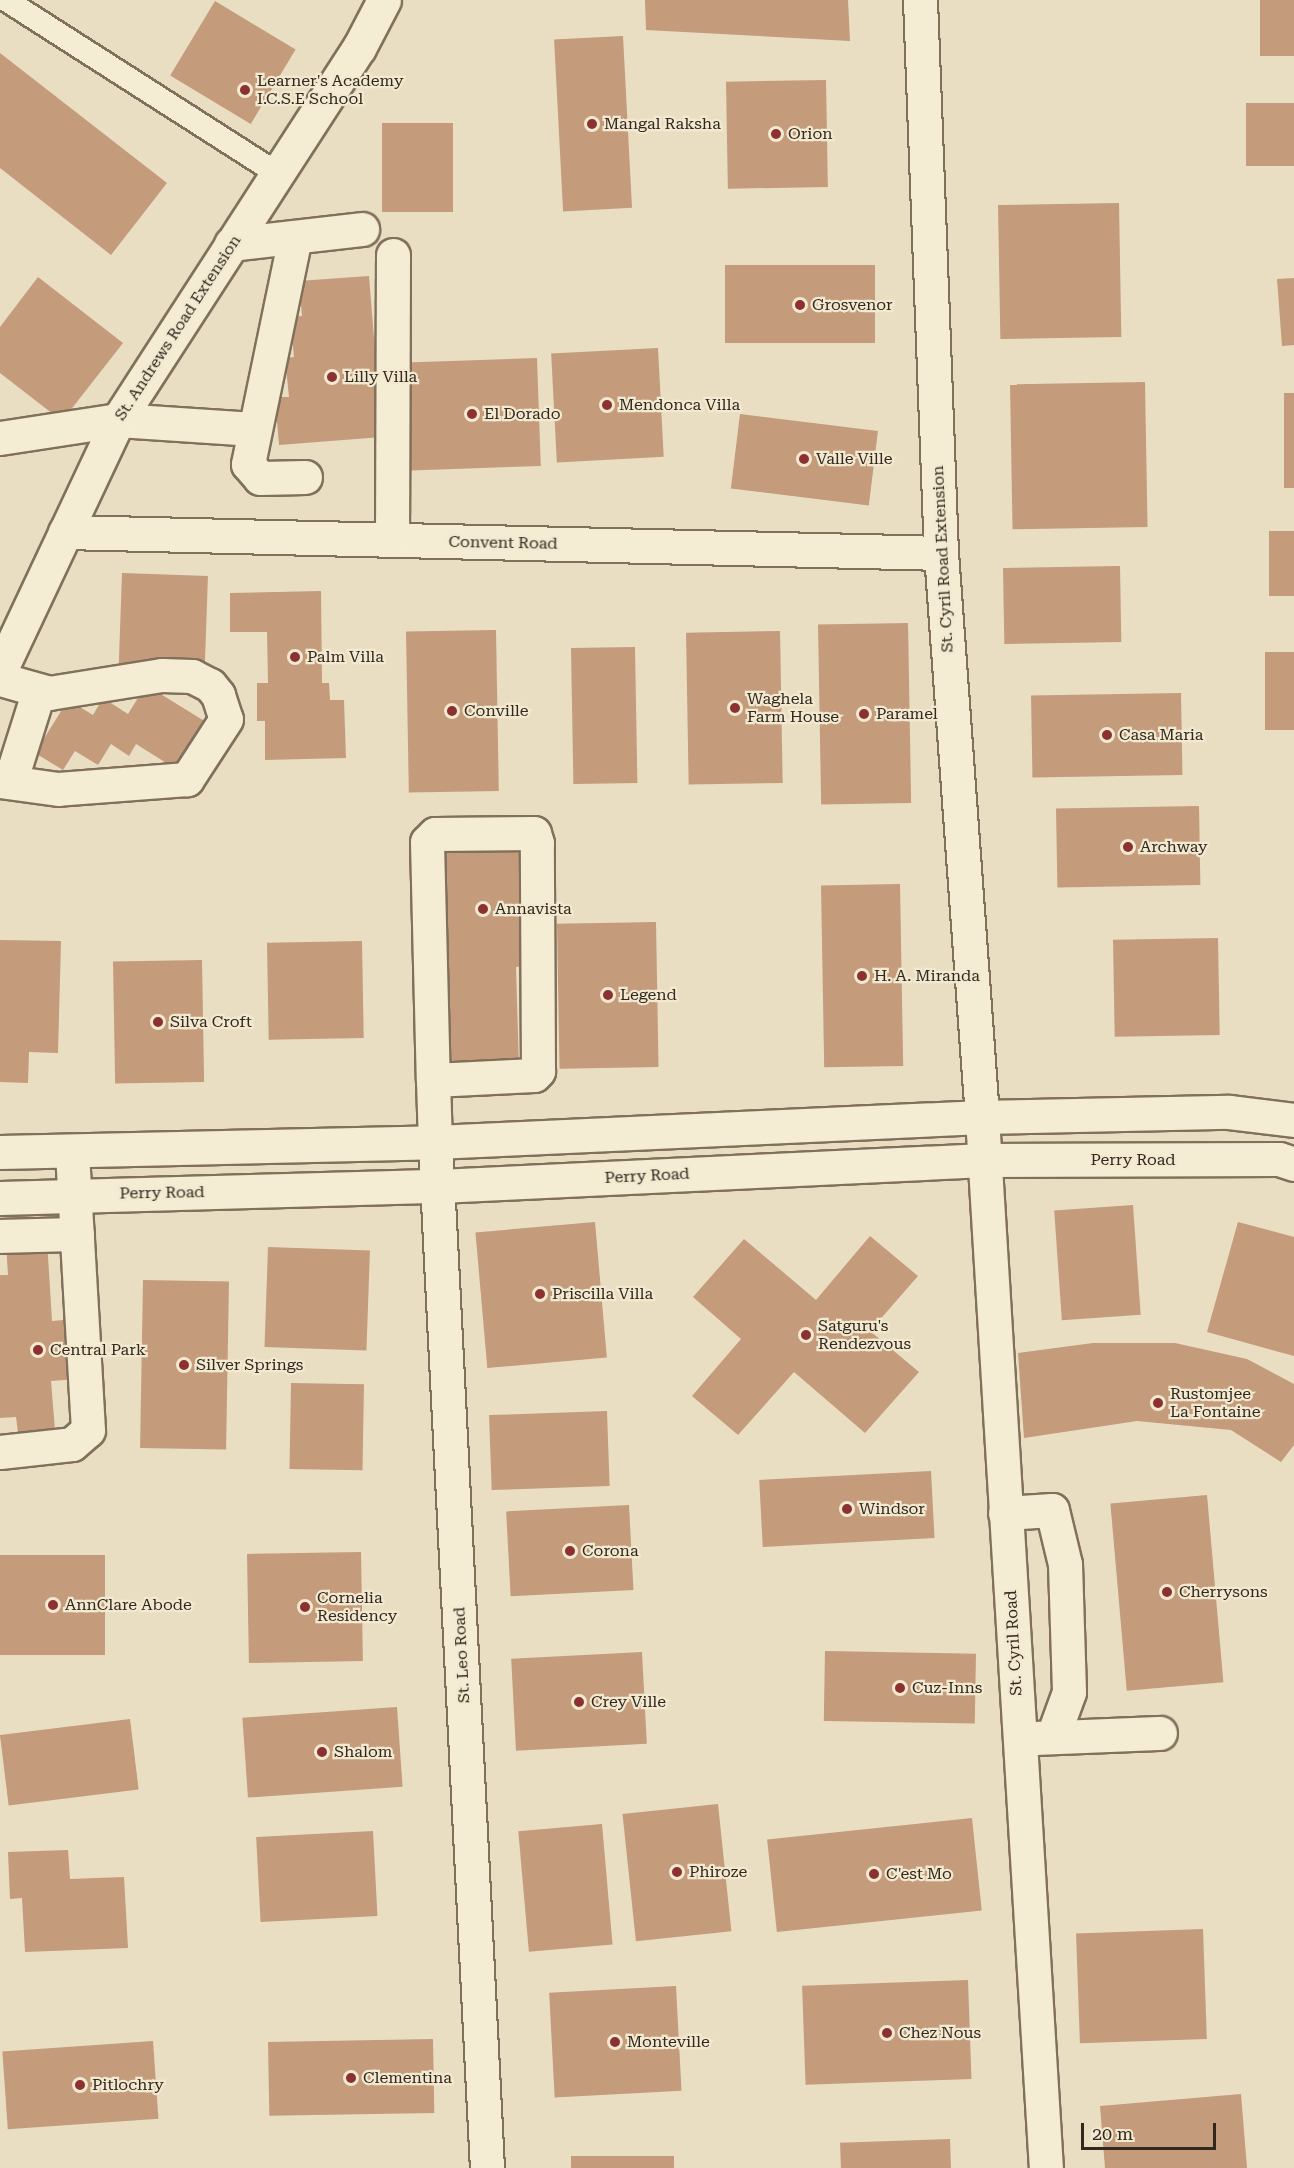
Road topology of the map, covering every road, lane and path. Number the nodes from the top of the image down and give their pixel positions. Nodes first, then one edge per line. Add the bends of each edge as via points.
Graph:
1 (6, 0) edge
2 (384, 0) edge
3 (920, 0) edge
4 (277, 173) junction
5 (362, 229) dead end
6 (294, 237) junction
7 (231, 244) junction
8 (393, 255) dead end
9 (118, 420) junction
10 (254, 429) junction
11 (0, 438) edge
12 (305, 477) dead end
13 (65, 532) junction
14 (392, 540) junction
15 (941, 553) junction
16 (0, 671) edge
17 (0, 679) edge
18 (38, 693) junction
19 (5, 782) edge
20 (433, 1080) junction
21 (982, 1117) junction
22 (1294, 1120) edge
23 (435, 1142) junction
24 (72, 1151) junction
25 (0, 1152) edge
26 (984, 1160) junction
27 (1294, 1164) edge
28 (439, 1186) junction
29 (74, 1195) junction
30 (0, 1198) edge
31 (77, 1233) junction
32 (0, 1236) edge
33 (0, 1452) edge
34 (1005, 1513) junction
35 (1160, 1733) dead end
36 (1053, 1736) junction
37 (1020, 1739) junction
38 (487, 2168) edge
39 (1046, 2168) edge

1 - 4 lane
2 - 4 street, St. Andrews Road Extension via 359,48
3 - 15 street, St. Cyril Road Extension
4 - 7 street, St. Andrews Road Extension
5 - 6 street
6 - 7 street
6 - 10 street
7 - 9 street, St. Andrews Road Extension
8 - 14 street
9 - 10 street
9 - 11 street
9 - 13 street, St. Andrews Road Extension
10 - 12 street via 248,464 252,473 260,478
13 - 14 street, Convent Road
13 - 16 street, St. Andrews Road Extension
14 - 15 street, Convent Road
15 - 21 street, St. Cyril Road Extension
17 - 18 street
18 - 19 street
18 - 19 street via 162,675 192,676 210,685 218,695 226,719 188,779 58,789
20 - 20 street, St. Leo Road via 428,837 534,833 538,1071 534,1075
20 - 23 street, St. Leo Road
21 - 22 street via 1229,1112
21 - 23 street
21 - 26 street, St. Cyril Road
23 - 24 street
23 - 28 street, St. Leo Road
24 - 25 street
24 - 29 street
26 - 27 street, Perry Road via 1279,1159
26 - 28 street, Perry Road
26 - 34 street, St. Cyril Road
28 - 29 street, Perry Road
28 - 38 street, St. Leo Road
29 - 30 street, Perry Road
29 - 31 street
31 - 32 street
31 - 33 street via 88,1430 72,1444
34 - 36 street via 1052,1510 1065,1564 1069,1692
34 - 37 street, St. Cyril Road
35 - 36 street
36 - 37 street
37 - 39 street, St. Cyril Road

